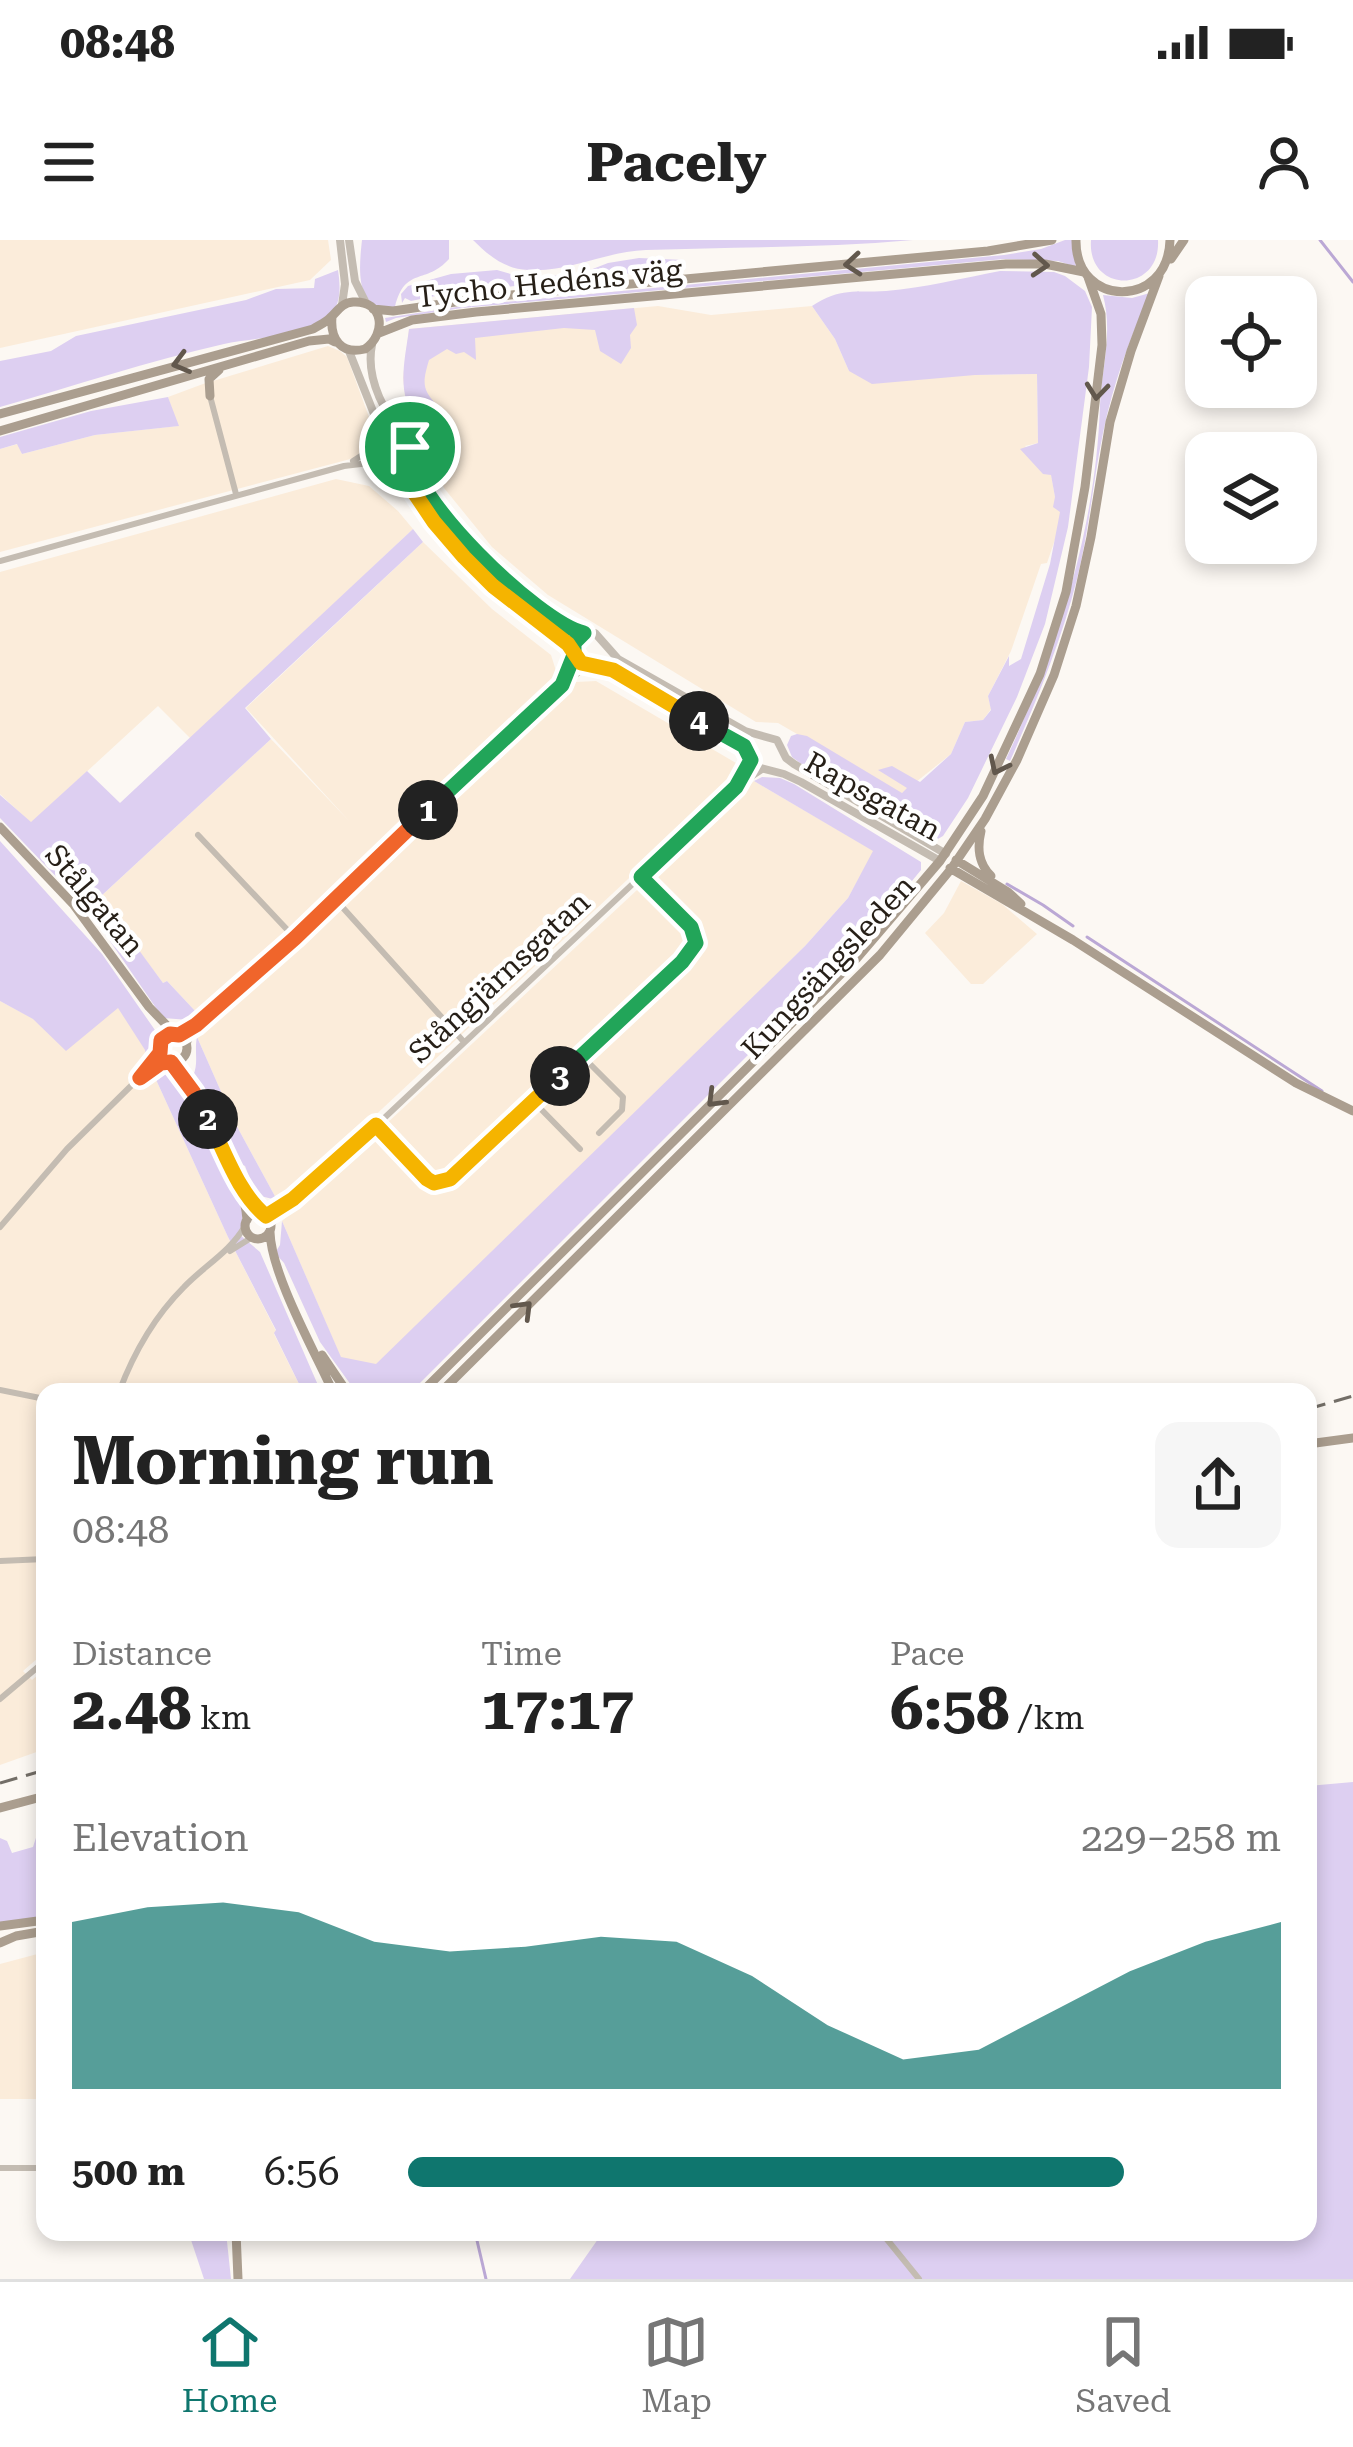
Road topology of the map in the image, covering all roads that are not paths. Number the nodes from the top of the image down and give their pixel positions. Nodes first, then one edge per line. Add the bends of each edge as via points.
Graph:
1 (345, 240) edge
2 (1052, 240) edge
3 (1076, 240) edge
4 (1169, 240) edge
5 (1184, 240) edge
6 (1161, 272) junction
7 (1086, 275) junction
8 (342, 305) junction
9 (370, 307) junction
10 (332, 317) junction
11 (380, 333) junction
12 (336, 342) junction
13 (372, 345) junction
14 (349, 350) junction
15 (225, 366) junction
16 (189, 376) junction
17 (210, 396) junction
18 (0, 414) edge
19 (0, 431) edge
20 (398, 431) junction
21 (379, 442) junction
22 (409, 454) junction
23 (389, 462) junction
24 (344, 466) junction
25 (236, 494) junction
26 (0, 561) edge
27 (584, 633) junction
28 (605, 647) junction
29 (573, 653) junction
30 (590, 664) junction
31 (562, 685) junction
32 (766, 737) junction
33 (783, 753) junction
34 (751, 759) junction
35 (766, 770) junction
36 (736, 787) junction
37 (985, 819) junction
38 (0, 827) edge
39 (197, 835) dead end
40 (943, 857) junction
41 (954, 865) junction
42 (641, 877) junction
43 (1008, 892) junction
44 (335, 899) junction
45 (1037, 917) junction
46 (295, 938) junction
47 (148, 1007) junction
48 (196, 1025) junction
49 (177, 1034) junction
50 (161, 1040) junction
51 (464, 1042) junction
52 (186, 1050) junction
53 (582, 1056) junction
54 (166, 1058) junction
55 (194, 1093) junction
56 (533, 1101) junction
57 (1353, 1111) edge
58 (376, 1125) junction
59 (599, 1133) dead end
60 (580, 1149) dead end
61 (234, 1173) junction
62 (267, 1222) junction
63 (246, 1223) junction
64 (0, 1227) edge
65 (253, 1238) junction
66 (217, 1259) junction
67 (281, 1277) junction
68 (295, 1309) junction
69 (122, 1383) edge
70 (330, 1383) edge
71 (340, 1383) edge
72 (431, 1383) edge
73 (450, 1383) edge
74 (0, 1390) edge
75 (36, 1397) edge
76 (1353, 1438) edge
77 (1317, 1443) edge
78 (36, 1559) edge
79 (0, 1561) edge
80 (36, 1669) edge
81 (0, 1699) edge
82 (36, 1799) edge
83 (0, 1810) edge
84 (36, 1921) edge
85 (0, 1926) edge
86 (36, 1933) edge
87 (0, 1943) edge
88 (0, 2168) edge
89 (36, 2168) edge
90 (236, 2241) edge
91 (888, 2241) edge
92 (238, 2279) edge
93 (919, 2279) edge

1 - 8 street
1 - 9 street
2 -> 9 main road, Tycho Hedéns väg via 392,311
3 - 7 main road, Kungsängsleden
4 - 6 main road
5 - 6 main road
6 - 7 main road, Tycho Hedéns väg via 1140,289 1118,292
6 - 37 main road, Kungsängsleden via 1111,422 1065,640
11 -> 7 main road, Tycho Hedéns väg via 476,312 1006,264
7 -> 40 main road, Kungsängsleden via 1102,345 1066,592 1022,716
8 - 9 main road
8 - 10 main road
9 - 11 main road
10 - 12 main road
10 -> 18 main road via 313,329
11 - 13 main road
12 - 14 main road
12 - 15 main road via 309,341
13 - 14 main road
13 - 20 street via 373,376
14 - 21 street
15 - 16 main road
15 - 17 main road via 209,379
16 - 17 main road
16 - 19 main road
17 - 25 street
20 - 21 street
20 - 22 street via 409,440
21 - 23 street
21 - 24 street
22 - 23 street
22 - 27 street via 471,547 559,623
23 - 24 street
23 - 29 street via 464,557
24 - 25 street
25 - 26 street
27 - 28 street via 600,636
27 - 29 street
28 - 30 street
28 - 32 street
29 - 30 street
29 - 31 street
30 - 31 street
30 - 34 street via 744,746
31 - 44 street
32 - 33 street
32 - 34 street via 754,742
33 - 35 street
33 - 40 street, Rapsgatan
34 - 35 street
34 - 36 street, Stångjärnsgatan
35 - 36 street, Stångjärnsgatan
35 - 40 street, Rapsgatan
36 - 42 street, Stångjärnsgatan
37 - 41 main road, Kungsängsleden
37 - 43 main road via 981,863
38 - 47 main road, Stålgatan via 74,905
39 - 46 street
40 - 41 main road, Rapsgatan
40 -> 72 main road, Kungsängsleden via 857,958
41 - 43 main road
41 - 45 main road
73 -> 41 main road, Kungsängsleden via 880,955
42 - 51 street, Stångjärnsgatan
42 - 53 street via 691,927 696,943
43 - 45 main road
44 - 46 street
44 - 51 street
45 - 57 main road
46 - 48 street
47 - 49 main road, Stålgatan
47 - 50 main road, Stålgatan
48 - 49 street
48 - 52 street
49 - 50 main road
49 - 52 main road, Stålgatan
50 - 54 main road
51 - 58 street, Stångjärnsgatan
52 - 54 main road
52 - 55 main road
53 - 56 street
53 - 59 street via 623,1097 622,1110
54 - 55 main road
54 - 64 street via 68,1149
55 - 61 main road
56 - 58 street via 450,1179 434,1183
56 - 60 street
58 - 62 street, Stångjärnsgatan
61 - 62 main road
61 - 63 main road
62 - 63 main road via 254,1214
62 - 65 main road via 263,1238
62 - 67 main road
63 - 65 main road
63 - 66 street
65 - 66 street
65 - 67 main road
66 - 69 street via 156,1319
67 - 68 main road
68 - 70 main road
68 - 71 main road
74 - 75 street
76 - 77 main road
78 - 79 street
80 - 81 street
82 - 83 main road
84 - 85 main road
86 - 87 main road
88 - 89 street
90 - 92 main road
91 - 93 street

